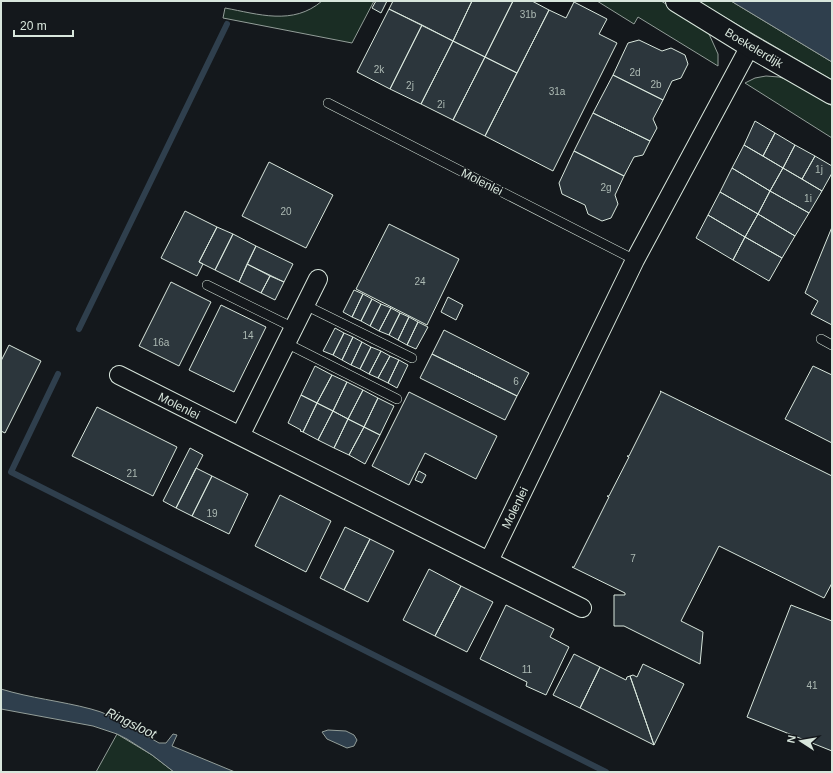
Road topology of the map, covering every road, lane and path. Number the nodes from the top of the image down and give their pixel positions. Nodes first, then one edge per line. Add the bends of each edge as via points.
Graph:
1 (677, 1) edge
2 (750, 46) junction
3 (832, 93) edge
4 (328, 103) dead end
5 (635, 260) junction
6 (318, 280) dead end
7 (207, 285) dead end
8 (305, 305) junction
9 (290, 336) junction
10 (821, 339) dead end
11 (832, 345) edge
12 (412, 358) dead end
13 (119, 375) dead end
14 (397, 399) dead end
15 (240, 436) junction
16 (489, 561) junction
17 (582, 608) dead end

1 - 2 street, Boekelerdijk
2 - 3 street, Boekelerdijk
2 - 5 street, Molenlei
4 - 5 lane, Molenlei
5 - 16 street, Molenlei
6 - 8 street
7 - 9 lane
8 - 9 street
8 - 12 lane
9 - 14 lane
9 - 15 street
10 - 11 lane
13 - 15 street, Molenlei
15 - 16 street, Molenlei
16 - 17 street, Molenlei

